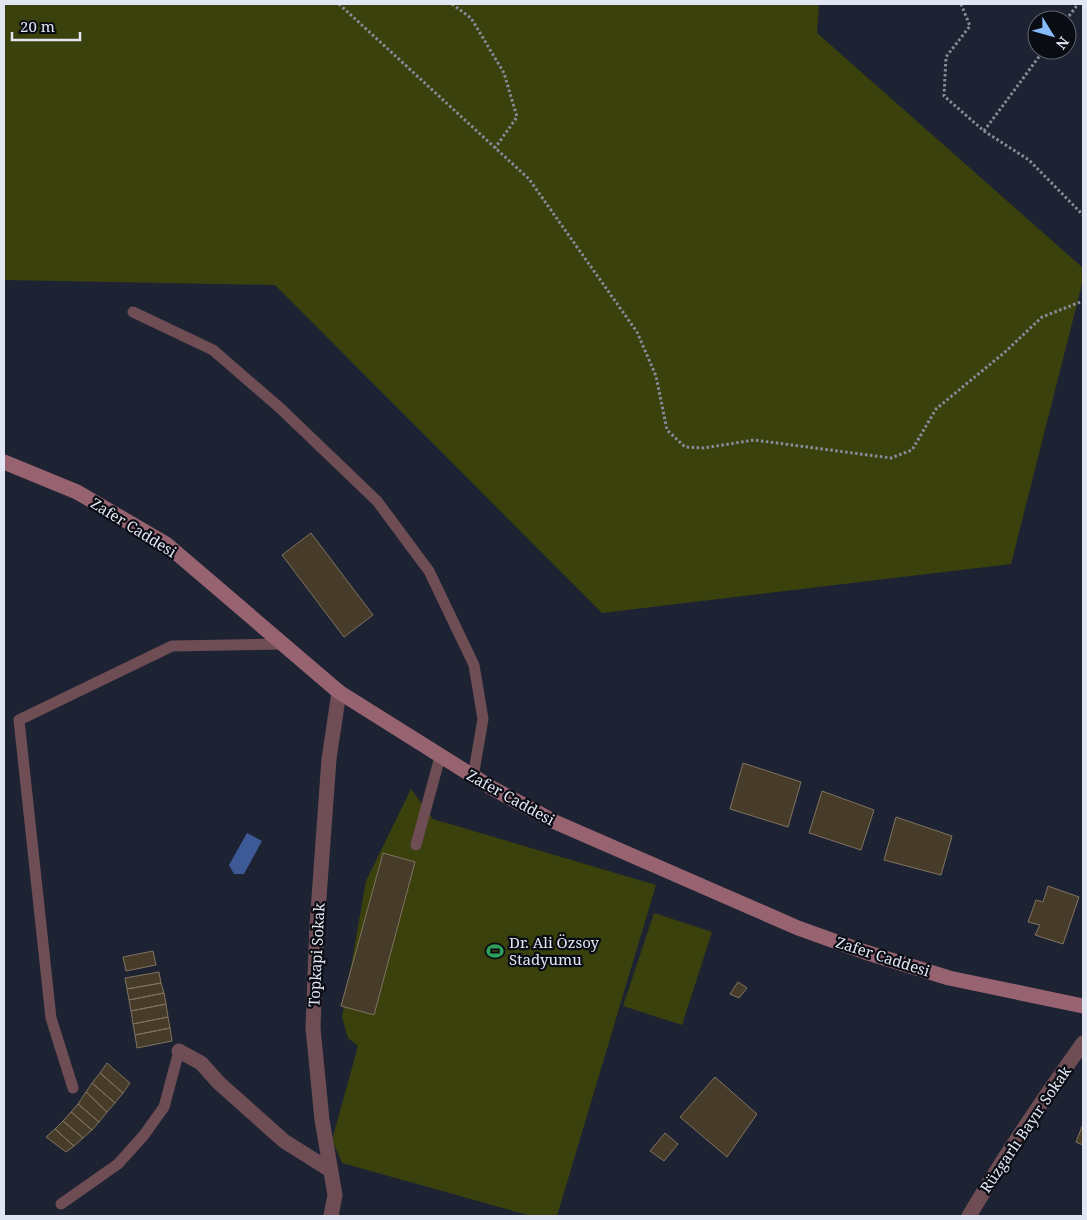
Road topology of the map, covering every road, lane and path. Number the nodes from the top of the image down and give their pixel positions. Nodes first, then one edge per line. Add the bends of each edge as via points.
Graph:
1 (339, 4) edge
2 (452, 4) edge
3 (961, 4) edge
4 (1037, 60) edge
5 (984, 131) junction
6 (495, 148) junction
7 (1083, 215) edge
8 (1083, 301) edge
9 (133, 312) dead end
10 (4, 462) edge
11 (283, 644) junction
12 (339, 692) junction
13 (440, 757) junction
14 (473, 777) junction
15 (416, 845) dead end
16 (1083, 1006) edge
17 (1083, 1043) edge
18 (179, 1052) joint
19 (73, 1088) dead end
20 (330, 1170) junction
21 (61, 1204) dead end
22 (331, 1216) edge
23 (969, 1216) edge

1 - 6 path
2 - 6 path via 471,18 504,73 517,117
3 - 5 path via 970,26 946,57 944,96
4 - 5 path
5 - 7 path via 1030,160
6 - 8 path via 529,179 637,332 656,376 667,430 685,447 704,448 754,440 891,458 905,453 912,450 936,409 1042,317
9 - 14 lane via 213,350 280,408 377,501 429,571 474,665 483,719
10 - 11 street, Zafer Caddesi via 78,492 166,544
11 - 12 street, Zafer Caddesi
11 - 19 lane via 172,646 19,720 51,1018
12 - 13 street, Zafer Caddesi
12 - 20 street, Topkapi Sokak via 327,779 313,1028
13 - 14 street, Zafer Caddesi
13 - 15 lane
14 - 16 street, Zafer Caddesi via 556,822 798,928 949,978
17 - 23 street, Rüzgarlı Bayır Sokak
18 - 20 street via 202,1063 219,1083 284,1141
18 - 21 lane via 164,1107 144,1135 118,1164
20 - 22 street, Topkapi Sokak via 334,1196

